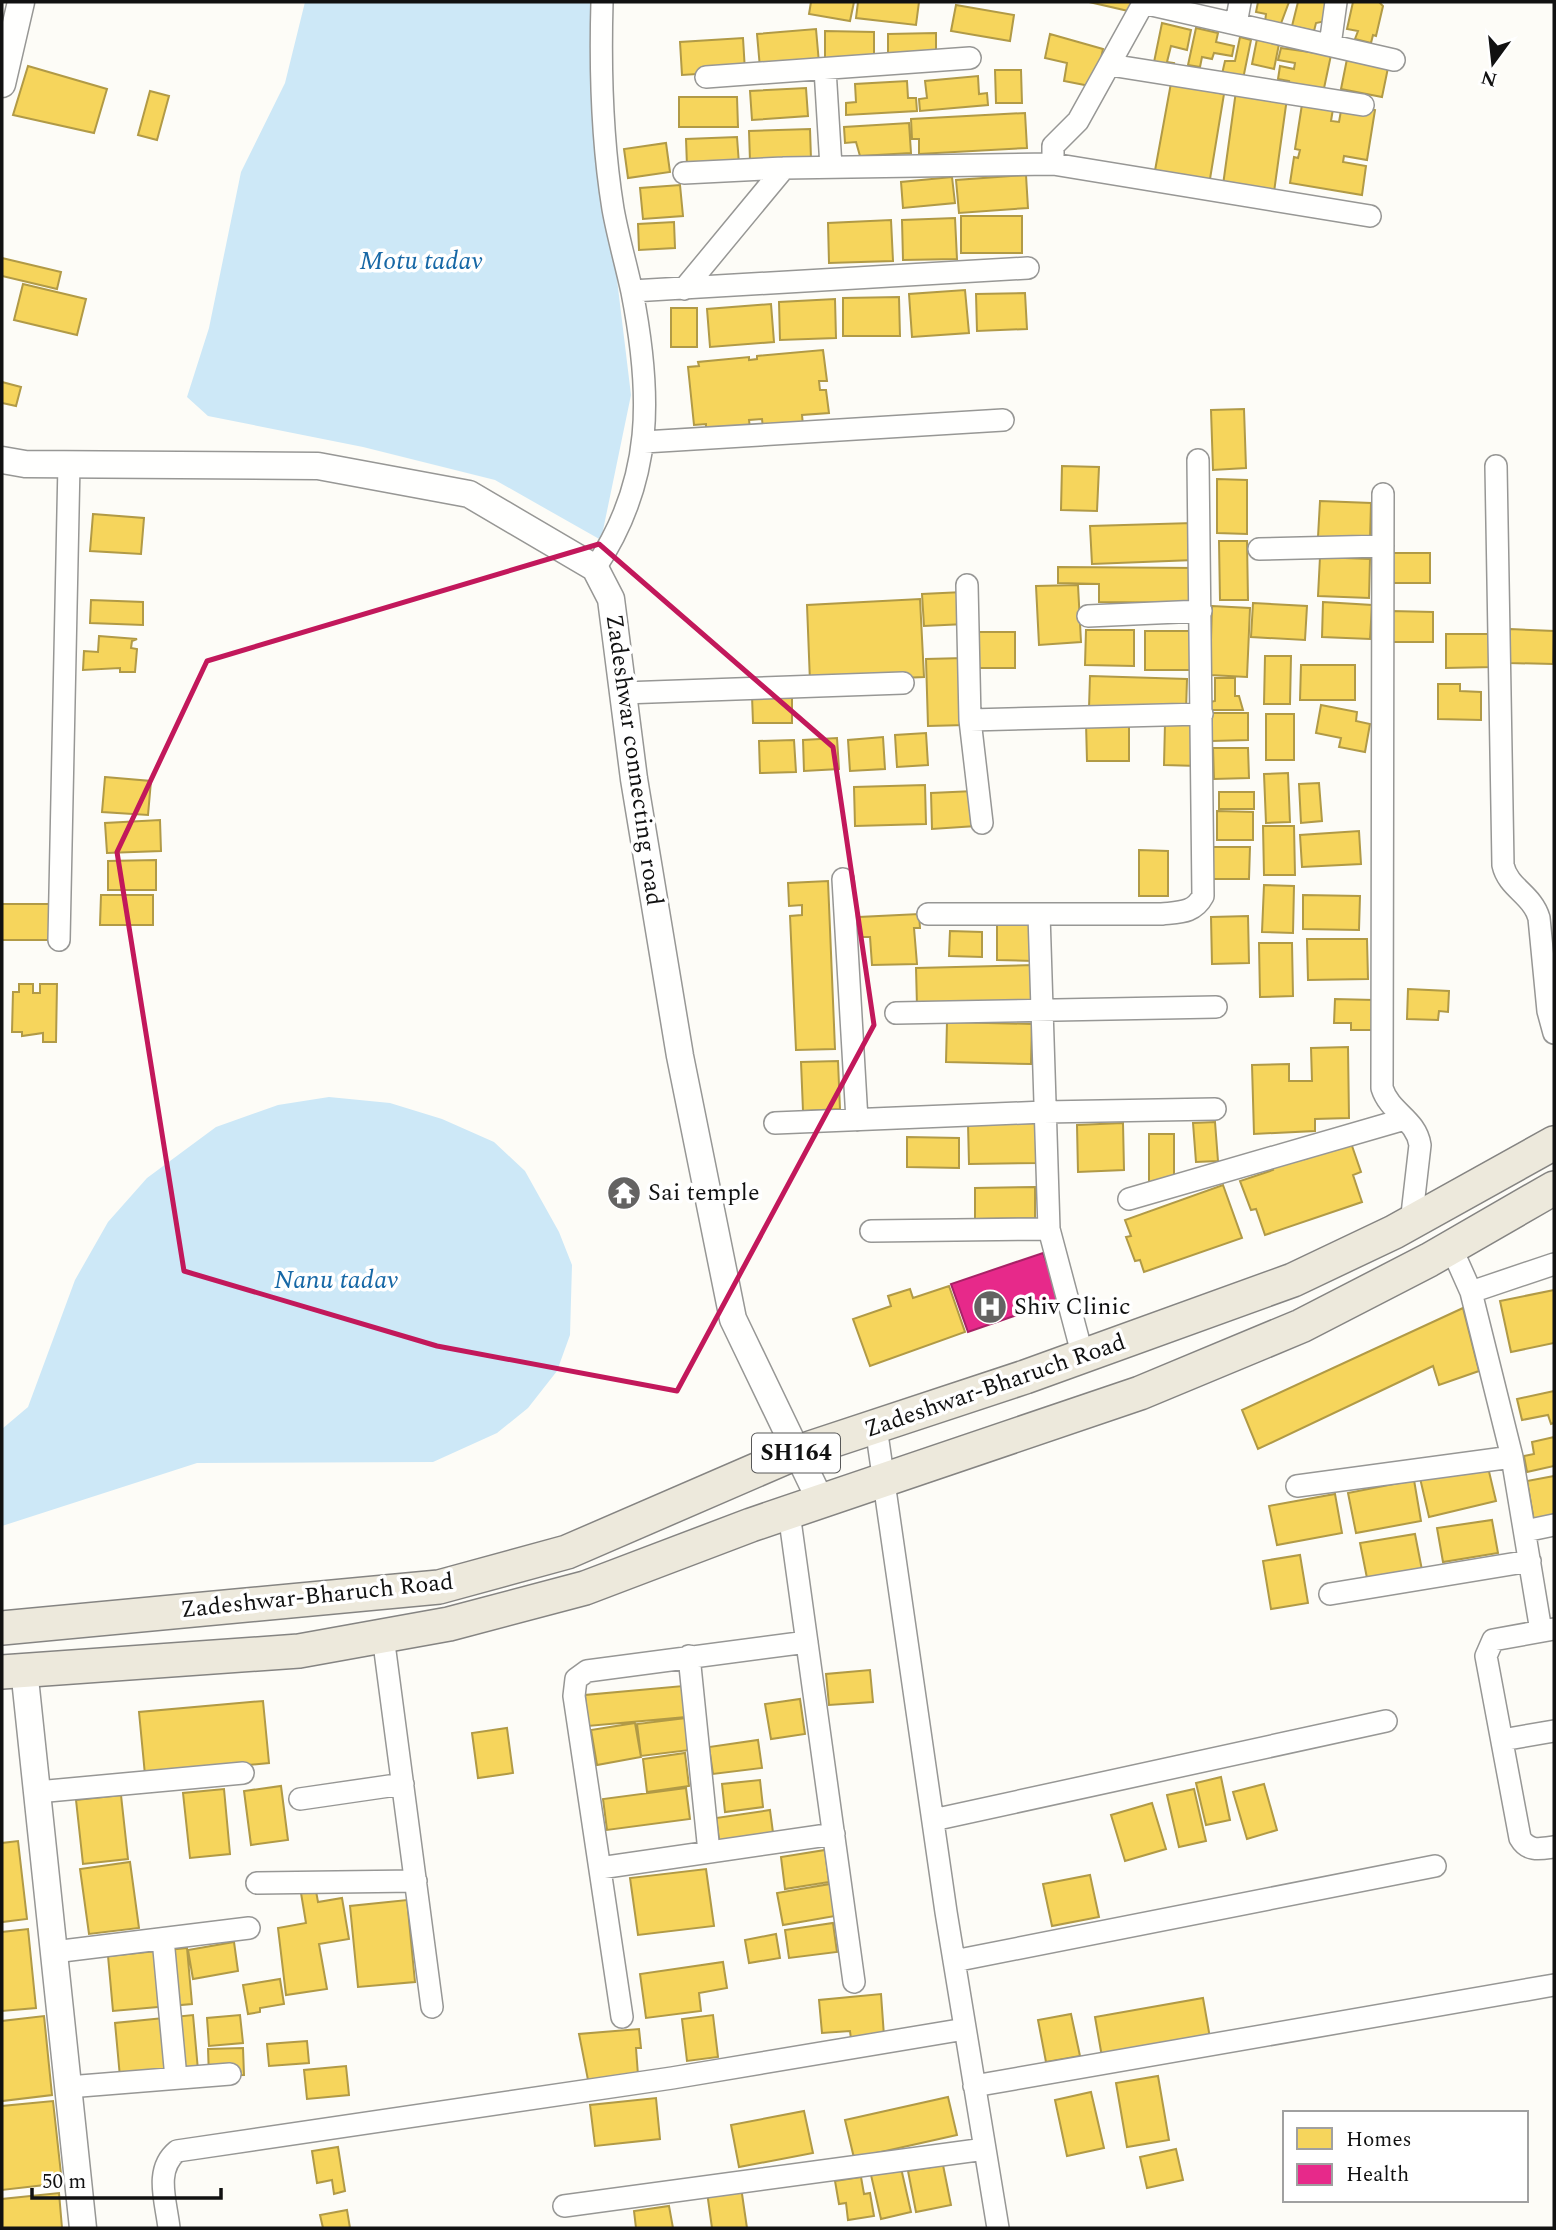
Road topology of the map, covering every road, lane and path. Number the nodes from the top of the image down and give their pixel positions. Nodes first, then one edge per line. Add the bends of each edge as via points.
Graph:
1 (602, 2) edge
2 (1240, 2) edge
3 (1336, 2) edge
4 (16, 3) edge
5 (1144, 3) edge
6 (1236, 24) junction
7 (1329, 45) junction
8 (970, 58) dead end
9 (1394, 60) dead end
10 (1110, 65) junction
11 (825, 69) junction
12 (706, 77) dead end
13 (2, 84) edge
14 (1363, 105) dead end
15 (1053, 164) junction
16 (831, 167) junction
17 (785, 168) junction
18 (684, 173) dead end
19 (1370, 216) dead end
20 (1028, 268) dead end
21 (684, 289) junction
22 (632, 291) junction
23 (1003, 420) dead end
24 (644, 442) junction
25 (2, 460) edge
26 (1198, 460) dead end
27 (69, 464) junction
28 (1496, 466) dead end
29 (1382, 494) dead end
30 (1383, 546) junction
31 (1259, 549) dead end
32 (595, 568) junction
33 (967, 585) dead end
34 (1200, 611) junction
35 (1088, 616) dead end
36 (903, 683) dead end
37 (623, 693) junction
38 (1202, 714) junction
39 (970, 720) junction
40 (982, 823) dead end
41 (843, 879) dead end
42 (928, 914) dead end
43 (1040, 914) junction
44 (58, 940) dead end
45 (1216, 1007) dead end
46 (1040, 1010) junction
47 (895, 1013) dead end
48 (1554, 1033) edge
49 (1215, 1109) dead end
50 (1044, 1112) junction
51 (1405, 1119) junction
52 (858, 1120) junction
53 (775, 1123) dead end
54 (1554, 1143) edge
55 (1554, 1188) edge
56 (1129, 1199) dead end
57 (1410, 1223) junction
58 (1049, 1229) junction
59 (871, 1231) dead end
60 (1451, 1247) junction
61 (1554, 1264) edge
62 (1471, 1292) junction
63 (1083, 1356) junction
64 (876, 1427) junction
65 (798, 1452) junction
66 (1512, 1457) junction
67 (885, 1480) junction
68 (1297, 1486) dead end
69 (821, 1502) junction
70 (789, 1513) junction
71 (1554, 1525) edge
72 (1525, 1531) junction
73 (1530, 1561) junction
74 (1330, 1594) dead end
75 (2, 1628) edge
76 (1548, 1630) edge
77 (383, 1636) junction
78 (807, 1642) junction
79 (689, 1656) junction
80 (13, 1671) edge
81 (1386, 1721) dead end
82 (1554, 1731) edge
83 (1502, 1740) junction
84 (243, 1773) dead end
85 (403, 1784) junction
86 (37, 1792) junction
87 (300, 1799) dead end
88 (933, 1820) junction
89 (834, 1834) junction
90 (1554, 1847) edge
91 (709, 1852) junction
92 (1435, 1866) dead end
93 (600, 1868) junction
94 (416, 1881) junction
95 (257, 1883) dead end
96 (249, 1928) dead end
97 (163, 1939) junction
98 (54, 1952) junction
99 (954, 1961) junction
100 (854, 1982) dead end
101 (1554, 1986) edge
102 (432, 2007) dead end
103 (622, 2017) dead end
104 (965, 2029) junction
105 (230, 2074) dead end
106 (176, 2078) junction
107 (974, 2086) junction
108 (68, 2087) junction
109 (985, 2149) junction
110 (564, 2206) dead end
111 (83, 2228) edge
112 (169, 2228) edge
113 (998, 2228) edge

1 - 22 street via 604,126 613,209
2 - 6 street
3 - 7 street
4 - 13 street
5 - 6 street
5 - 10 street
6 - 7 street
7 - 9 street
8 - 11 street
10 - 14 street
10 - 15 street via 1078,121 1053,146
11 - 12 street
11 - 16 street
15 - 16 street
15 - 19 street
16 - 17 street
17 - 18 street
17 - 21 street
20 - 21 street
21 - 22 street
22 - 24 street via 641,342
23 - 24 street
24 - 32 street via 633,497
25 - 27 street
26 - 34 street
27 - 32 street via 318,466 469,494
27 - 44 street
28 - 48 street via 1503,865 1505,877 1535,904
29 - 30 street
30 - 31 street
30 - 51 street via 1382,1088 1386,1103
32 - 37 street, Zadeshwar connecting road via 611,599
33 - 39 street
34 - 35 street
34 - 38 street
36 - 37 street
37 - 65 street, Zadeshwar connecting road via 680,1056 733,1319
38 - 39 street
38 - 43 street via 1203,896 1198,905 1162,914
39 - 40 street
41 - 52 street
42 - 43 street
43 - 46 street
45 - 46 street
46 - 47 street
46 - 50 street
49 - 50 street
50 - 52 street
50 - 58 street
51 - 56 street
51 - 57 street via 1418,1134 1420,1145
52 - 53 street
54 - 57 main road, Zadeshwar-Bharuch Road / SH164
55 - 60 main road, Zadeshwar-Bharuch Road / SH164
57 - 63 main road, Zadeshwar-Bharuch Road / SH164 via 1293,1280
58 - 59 street
58 - 63 street
60 - 62 street
60 - 67 main road, Zadeshwar-Bharuch Road / SH164 via 1301,1326 1165,1383
61 - 62 street
62 - 66 street
63 - 64 main road, Zadeshwar-Bharuch Road / SH164
64 - 65 main road, Zadeshwar-Bharuch Road / SH164
64 - 67 street
65 - 69 street, Zadeshwar connecting road
65 - 75 main road, Zadeshwar-Bharuch Road / SH164 via 568,1552 439,1587
66 - 68 street
66 - 72 street
67 - 69 main road, Zadeshwar-Bharuch Road / SH164
67 - 88 street
69 - 70 main road, Zadeshwar-Bharuch Road / SH164
70 - 77 main road, Zadeshwar-Bharuch Road / SH164 via 585,1588 449,1624
70 - 78 street
71 - 72 street
72 - 73 street
73 - 74 street
73 - 76 street
76 - 83 street via 1504,1636 1488,1647
77 - 80 main road, Zadeshwar-Bharuch Road / SH164 via 299,1651
77 - 85 street
78 - 79 street
78 - 89 street
79 - 91 street
79 - 93 street via 587,1671 576,1679 574,1696
80 - 86 street
81 - 88 street
82 - 83 street
83 - 90 street via 1520,1838 1535,1850
84 - 86 street
85 - 87 street
85 - 94 street
86 - 98 street
88 - 99 street
89 - 91 street
89 - 100 street
91 - 93 street
92 - 99 street
93 - 103 street
94 - 95 street
94 - 102 street
96 - 97 street
97 - 98 street
97 - 106 street
98 - 108 street
99 - 104 street
101 - 107 street
104 - 107 street
104 - 112 street via 672,2078 177,2151 162,2171
105 - 106 street
106 - 108 street
107 - 109 street
108 - 111 street
109 - 110 street
109 - 113 street

